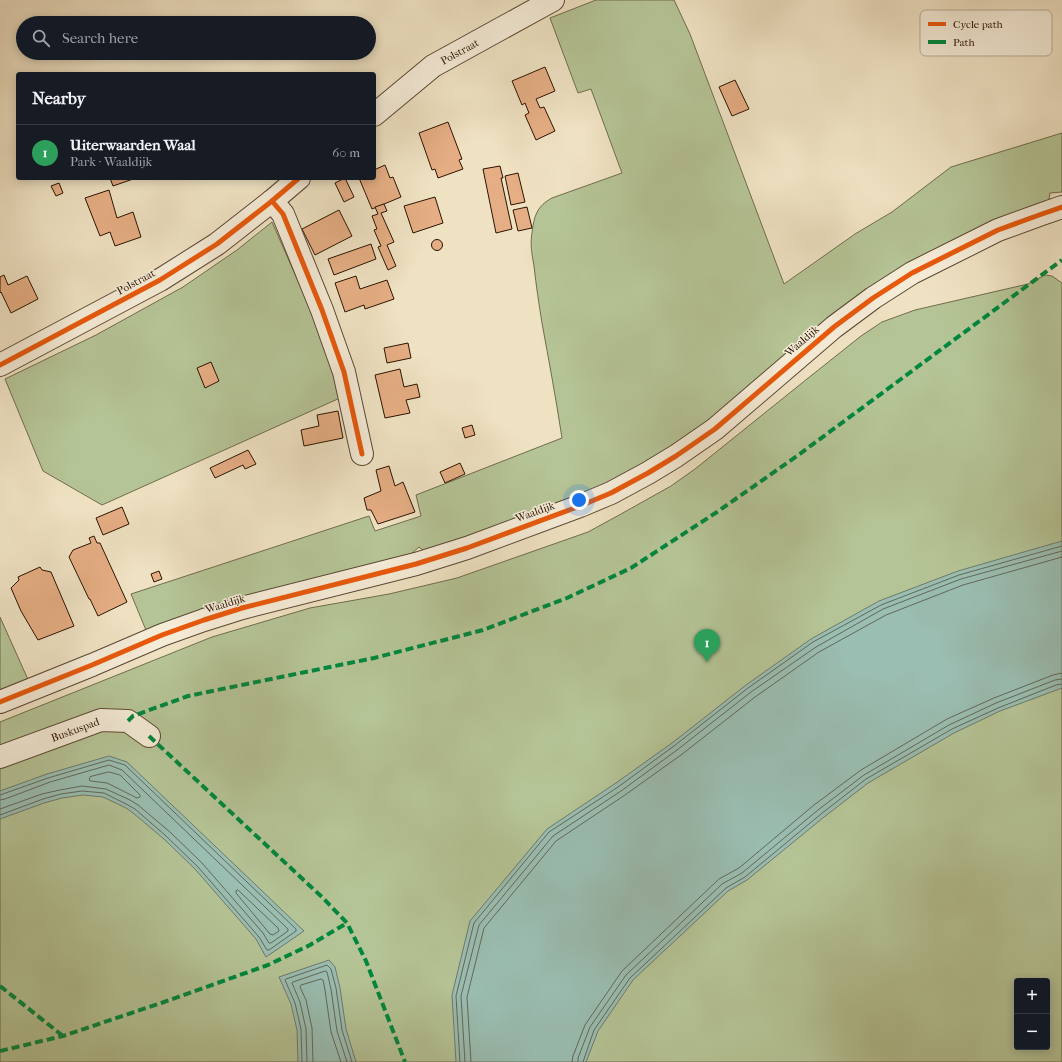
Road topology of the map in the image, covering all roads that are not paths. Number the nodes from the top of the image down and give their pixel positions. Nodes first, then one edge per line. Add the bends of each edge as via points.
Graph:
1 (553, 0) edge
2 (376, 113) edge
3 (297, 180) edge
4 (272, 201) junction
5 (1062, 207) edge
6 (0, 365) edge
7 (362, 454) dead end
8 (0, 702) edge
9 (149, 736) dead end
10 (0, 757) edge

1 - 2 street, Polstraat via 433,66
3 - 4 street, Polstraat
4 - 6 street, Polstraat via 217,244 160,280
4 - 7 street via 283,214 322,310 344,372
5 - 8 street, Waaldijk via 998,230 912,273 834,327 715,428 676,456 611,493 466,548 416,564 204,620
9 - 10 street, Buskuspad via 128,721 102,720

